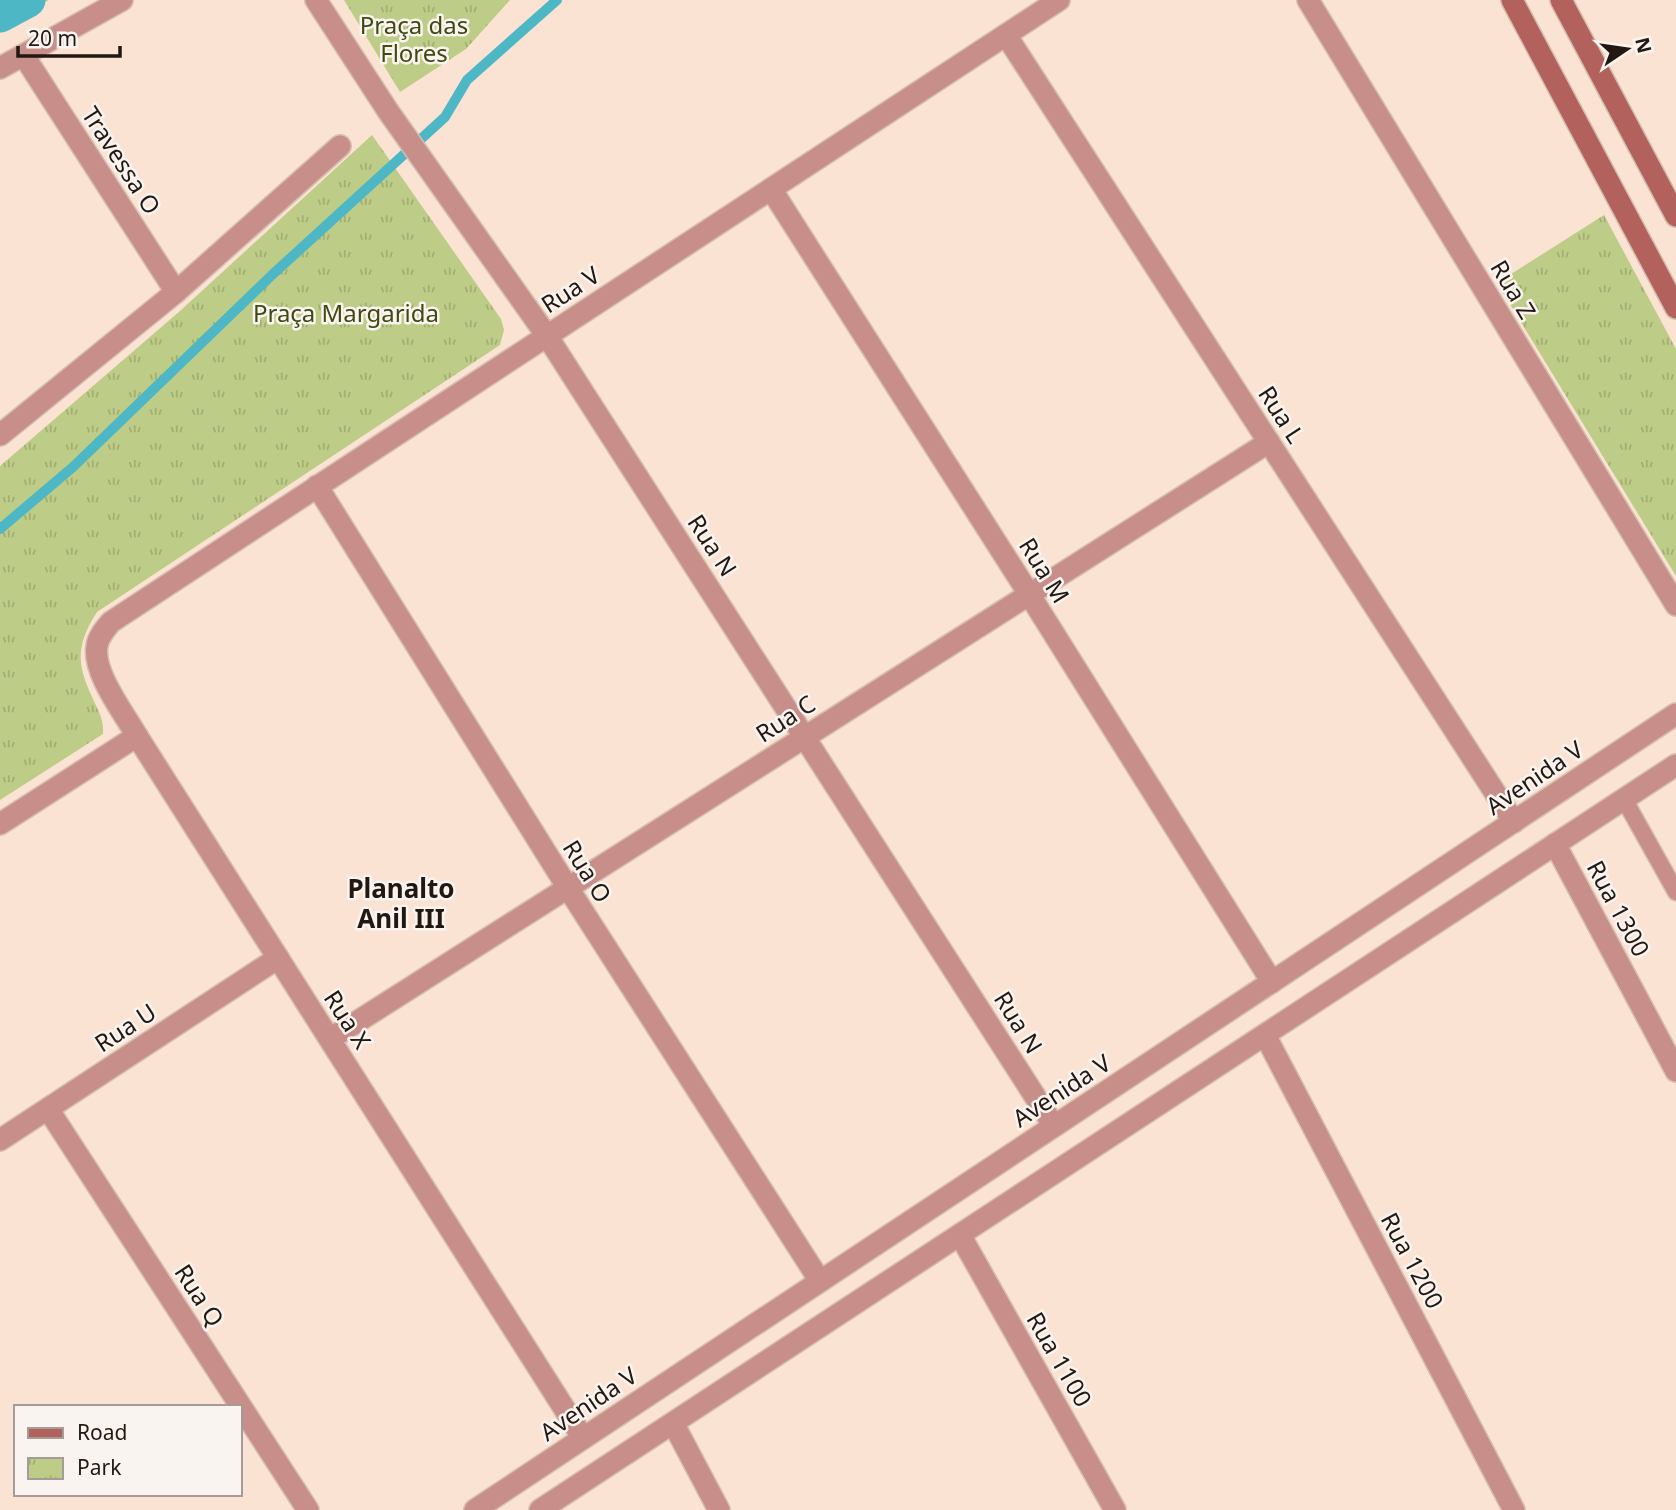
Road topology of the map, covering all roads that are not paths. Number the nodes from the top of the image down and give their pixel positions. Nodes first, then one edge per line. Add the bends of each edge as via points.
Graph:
1 (122, 0) edge
2 (316, 0) edge
3 (1059, 0) edge
4 (1308, 0) edge
5 (1511, 0) edge
6 (1561, 0) edge
7 (1006, 35) junction
8 (24, 57) junction
9 (0, 68) edge
10 (340, 146) dead end
11 (771, 189) junction
12 (1676, 216) edge
13 (176, 292) junction
14 (1676, 308) edge
15 (547, 336) junction
16 (0, 435) edge
17 (1269, 442) junction
18 (317, 486) junction
19 (1029, 594) junction
20 (1676, 605) edge
21 (111, 622) joint
22 (1676, 714) edge
23 (137, 736) junction
24 (806, 736) junction
25 (1676, 765) edge
26 (1624, 799) junction
27 (1514, 822) junction
28 (0, 824) edge
29 (1555, 845) junction
30 (568, 888) junction
31 (1676, 892) edge
32 (278, 958) junction
33 (1272, 982) junction
34 (1265, 1035) junction
35 (330, 1039) junction
36 (1676, 1071) edge
37 (48, 1109) junction
38 (1054, 1126) junction
39 (0, 1140) edge
40 (960, 1235) junction
41 (820, 1282) junction
42 (240, 1405) edge
43 (242, 1408) edge
44 (673, 1423) junction
45 (583, 1438) junction
46 (308, 1510) edge
47 (475, 1510) edge
48 (540, 1510) edge
49 (719, 1510) edge
50 (1115, 1510) edge
51 (1514, 1510) edge

1 - 8 street
2 - 15 street, Rua N via 388,111
3 - 7 street, Rua V
4 - 20 street, Rua Z
5 - 14 main road
6 - 12 main road
7 - 11 street, Rua V
7 - 17 street, Rua L
8 - 9 street
8 - 13 street, Travessa O
10 - 13 street
11 - 15 street, Rua V
11 - 19 street, Rua M
13 - 16 street
15 - 18 street, Rua V
15 - 24 street, Rua N
17 - 19 street, Rua C
17 - 27 street, Rua L
18 - 21 street, Rua V
18 - 30 street, Rua O
19 - 24 street, Rua C
19 - 33 street, Rua M
21 - 23 street, Rua X via 96,646 98,669
22 - 27 street, Avenida V
23 - 28 street
23 - 32 street, Rua X
24 - 30 street, Rua C
24 - 38 street, Rua N
25 - 26 street
26 - 29 street
26 - 31 lane
27 - 33 street, Avenida V
29 - 34 street
29 - 36 street, Rua 1300
30 - 35 street, Rua C
30 - 41 street, Rua O
32 - 35 street, Rua X
32 - 37 street, Rua U
33 - 38 street, Avenida V
34 - 40 street
34 - 51 street, Rua 1200
35 - 45 street, Rua X
37 - 39 street, Rua U
37 - 42 street, Rua Q
38 - 41 street, Avenida V
40 - 44 street
40 - 50 street, Rua 1100
41 - 45 street, Avenida V
43 - 46 street, Rua Q
44 - 48 street
44 - 49 street
45 - 47 street, Avenida V

